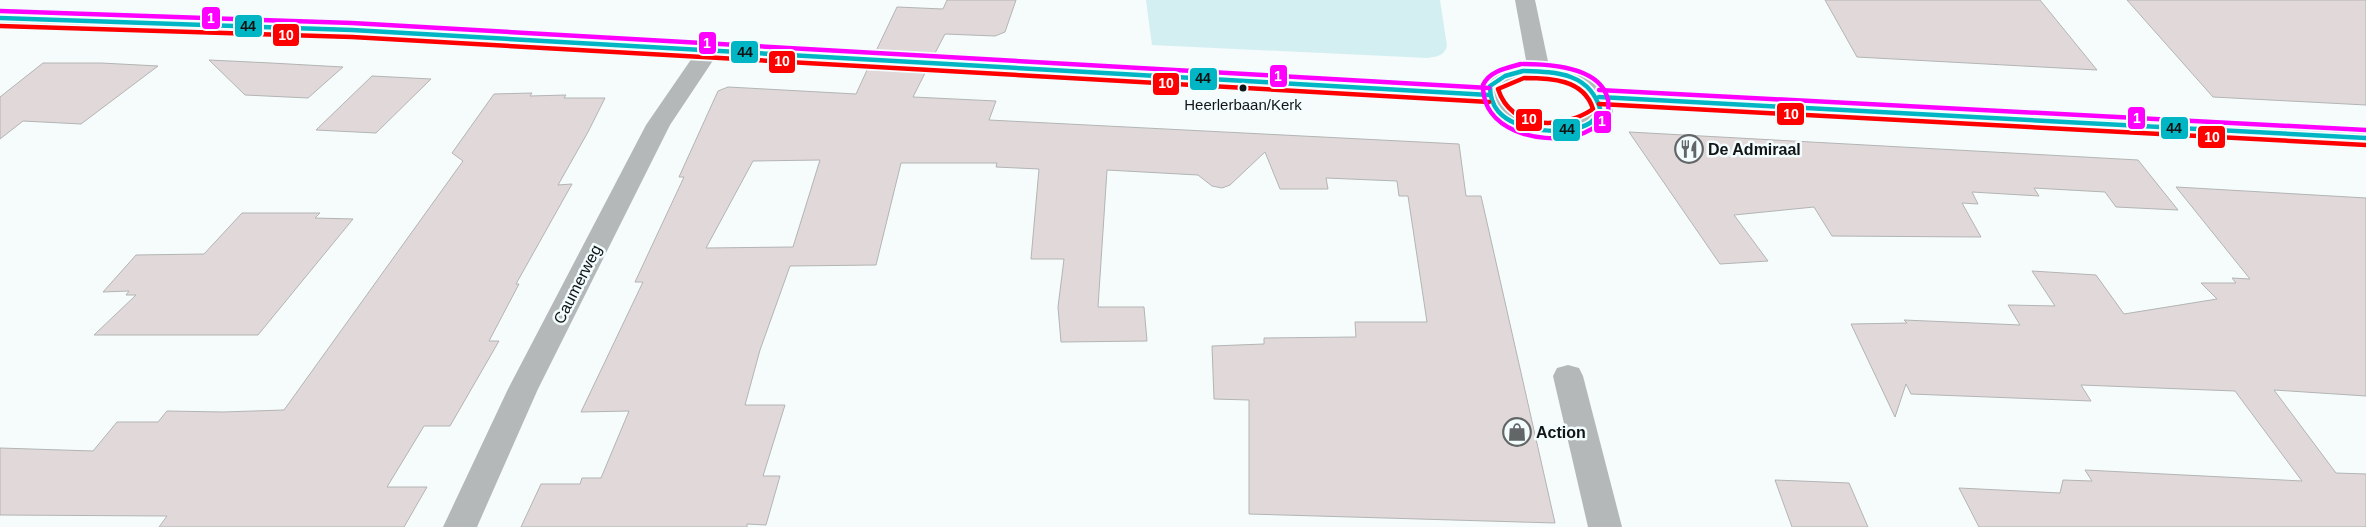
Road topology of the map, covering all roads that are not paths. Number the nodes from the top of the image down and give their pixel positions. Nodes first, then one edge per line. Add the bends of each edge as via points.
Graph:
1 (1525, 0) edge
2 (0, 18) edge
3 (709, 50) junction
4 (1539, 70) junction
5 (1489, 95) junction
6 (1599, 97) junction
7 (2366, 138) edge
8 (1568, 376) dead end
9 (460, 527) edge
10 (1605, 527) edge

1 - 4 street
2 - 3 street via 352,30
3 - 5 street
3 - 9 street, Caumerweg via 658,125 523,389
4 - 5 street via 1503,76 1490,86
4 - 6 street via 1576,79
5 - 6 street via 1495,109 1508,119 1552,131 1589,124 1601,112
6 - 7 street
8 - 10 street

